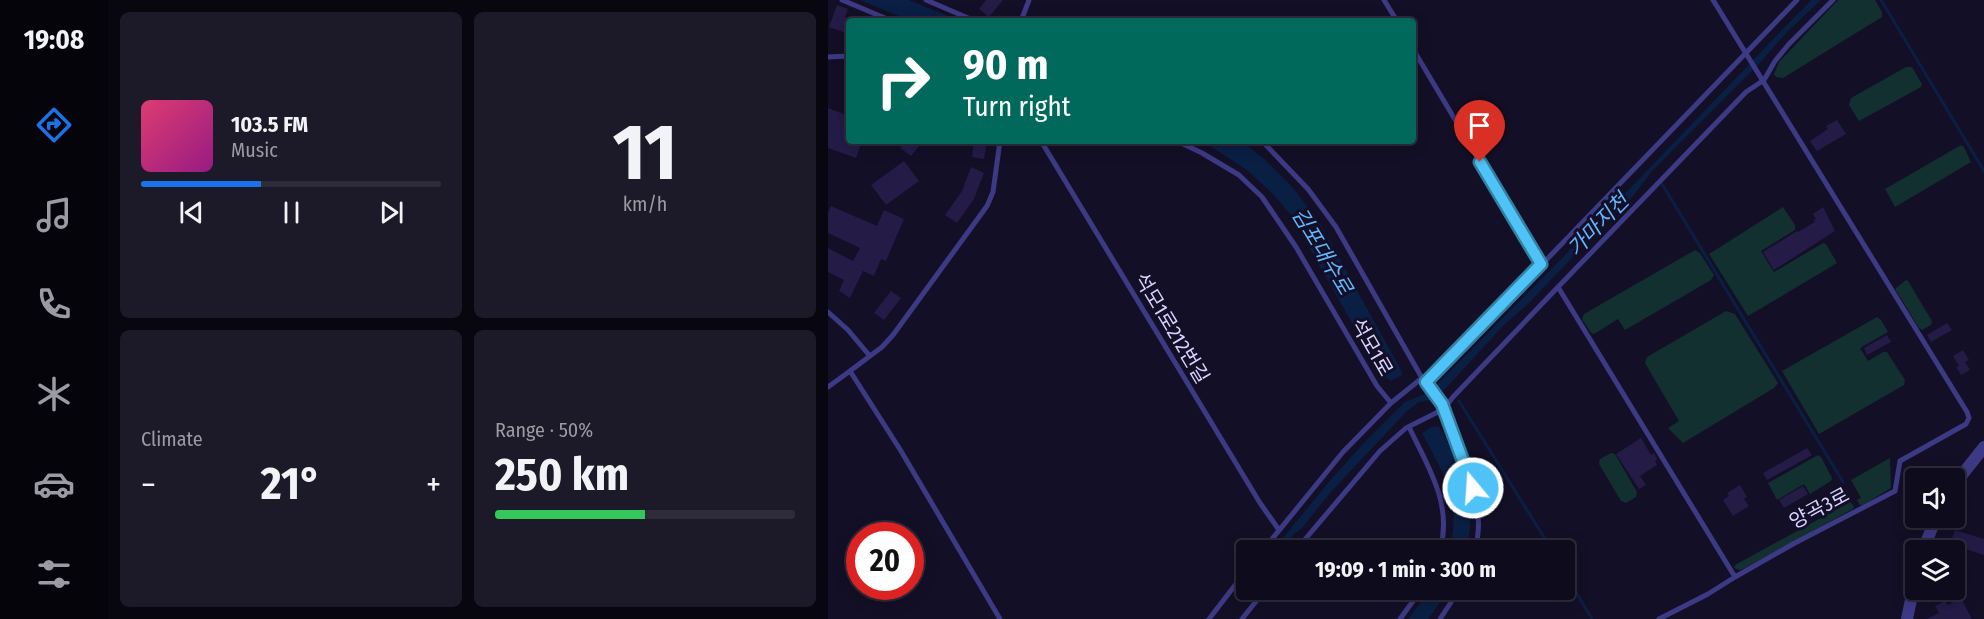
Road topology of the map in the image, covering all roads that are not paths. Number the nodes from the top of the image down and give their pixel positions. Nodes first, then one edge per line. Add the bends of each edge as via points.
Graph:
1 (842, 0) edge
2 (926, 0) edge
3 (1029, 0) edge
4 (1384, 0) edge
5 (1713, 0) edge
6 (1797, 0) edge
7 (1833, 0) edge
8 (885, 18) edge
9 (968, 18) edge
10 (1022, 18) edge
11 (1394, 18) edge
12 (1416, 54) edge
13 (1746, 54) junction
14 (846, 56) edge
15 (828, 57) edge
16 (1763, 78) junction
17 (1000, 144) edge
18 (1043, 144) edge
19 (1183, 144) edge
20 (1265, 144) edge
21 (1541, 264) junction
22 (1558, 287) junction
23 (828, 312) edge
24 (869, 355) junction
25 (850, 370) junction
26 (1426, 381) junction
27 (828, 387) edge
28 (1391, 403) junction
29 (1443, 407) junction
30 (1408, 427) junction
31 (1984, 447) edge
32 (1965, 471) edge
33 (1279, 530) junction
34 (1271, 540) edge
35 (1304, 540) edge
36 (1442, 540) edge
37 (1476, 540) edge
38 (1735, 577) junction
39 (1236, 584) edge
40 (1257, 600) edge
41 (1414, 600) edge
42 (1452, 600) edge
43 (1911, 600) edge
44 (1000, 619) edge
45 (1209, 619) edge
46 (1242, 619) edge
47 (1400, 619) edge
48 (1440, 619) edge
49 (1659, 619) edge
50 (1907, 619) edge

1 - 8 lane
2 - 9 lane
3 - 10 lane
4 - 11 lane
5 - 13 lane, 양곡3로
6 - 13 lane, 석모1로
7 - 16 lane via 1782,52
12 - 21 lane
13 - 16 lane, 양곡3로
13 - 21 lane, 석모1로
14 - 15 lane
16 - 22 lane
16 - 38 lane, 양곡3로 via 1968,418 1960,428 1900,461 1895,491
17 - 24 lane via 993,192 987,206 898,328 882,347
18 - 33 lane, 석모1로212번길
19 - 28 lane, 석모1로 via 1239,175 1262,197
20 - 26 lane via 1308,189 1336,227
21 - 26 lane, 석모1로
22 - 29 lane
22 - 38 lane
23 - 24 lane
24 - 25 lane
25 - 27 lane
25 - 44 lane
26 - 28 lane, 석모1로
26 - 29 lane
28 - 33 lane via 1343,452
29 - 30 lane
29 - 37 lane via 1473,488
30 - 35 lane via 1380,451
30 - 36 lane via 1439,491 1444,526
31 - 32 street
33 - 34 lane
38 - 49 lane
39 - 45 lane
40 - 46 lane
41 - 47 lane
42 - 48 lane
43 - 50 street

